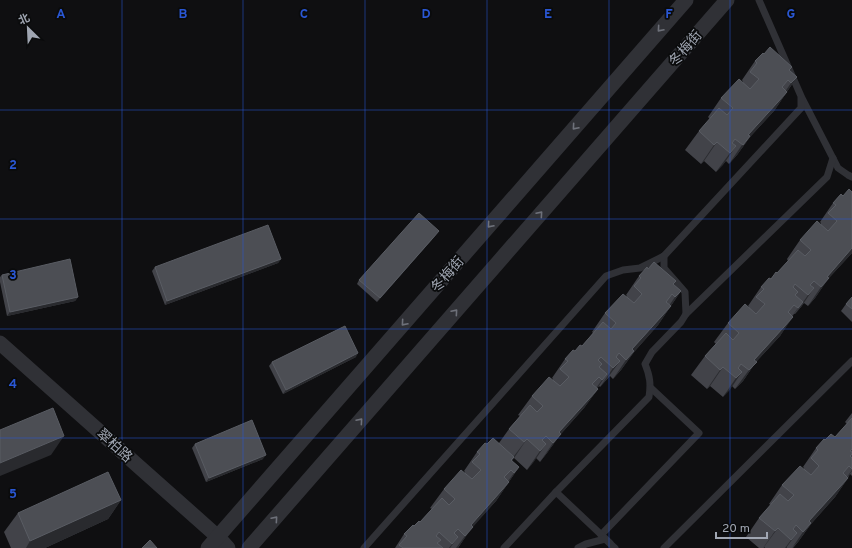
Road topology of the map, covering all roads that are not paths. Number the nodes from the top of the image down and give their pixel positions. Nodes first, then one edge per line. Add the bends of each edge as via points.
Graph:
1 (686, 0) edge
2 (727, 0) edge
3 (759, 0) edge
4 (801, 96) junction
5 (833, 158) junction
6 (852, 177) edge
7 (664, 256) junction
8 (686, 314) junction
9 (0, 343) edge
10 (852, 361) edge
11 (651, 388) junction
12 (556, 492) junction
13 (600, 535) junction
14 (223, 542) edge
15 (612, 546) edge
16 (208, 548) edge
17 (249, 548) edge
18 (364, 548) edge
19 (504, 548) edge
20 (578, 548) edge
21 (664, 548) edge

1 -> 14 street, 冬梅街
17 -> 2 street, 冬梅街
3 - 4 lane
4 - 5 lane
4 - 7 lane via 801,108
5 - 6 lane via 838,168
5 - 8 lane via 827,178
7 - 8 lane via 664,268 685,292
7 - 18 lane via 640,268 606,276
8 - 11 lane via 652,352 645,364
9 - 14 street, 翠柏路
10 - 21 lane
11 - 12 lane via 649,397
11 - 13 lane via 699,433
12 - 13 lane
12 - 19 lane
13 - 15 lane
14 - 16 street, 冬梅街
15 - 20 lane via 605,539

